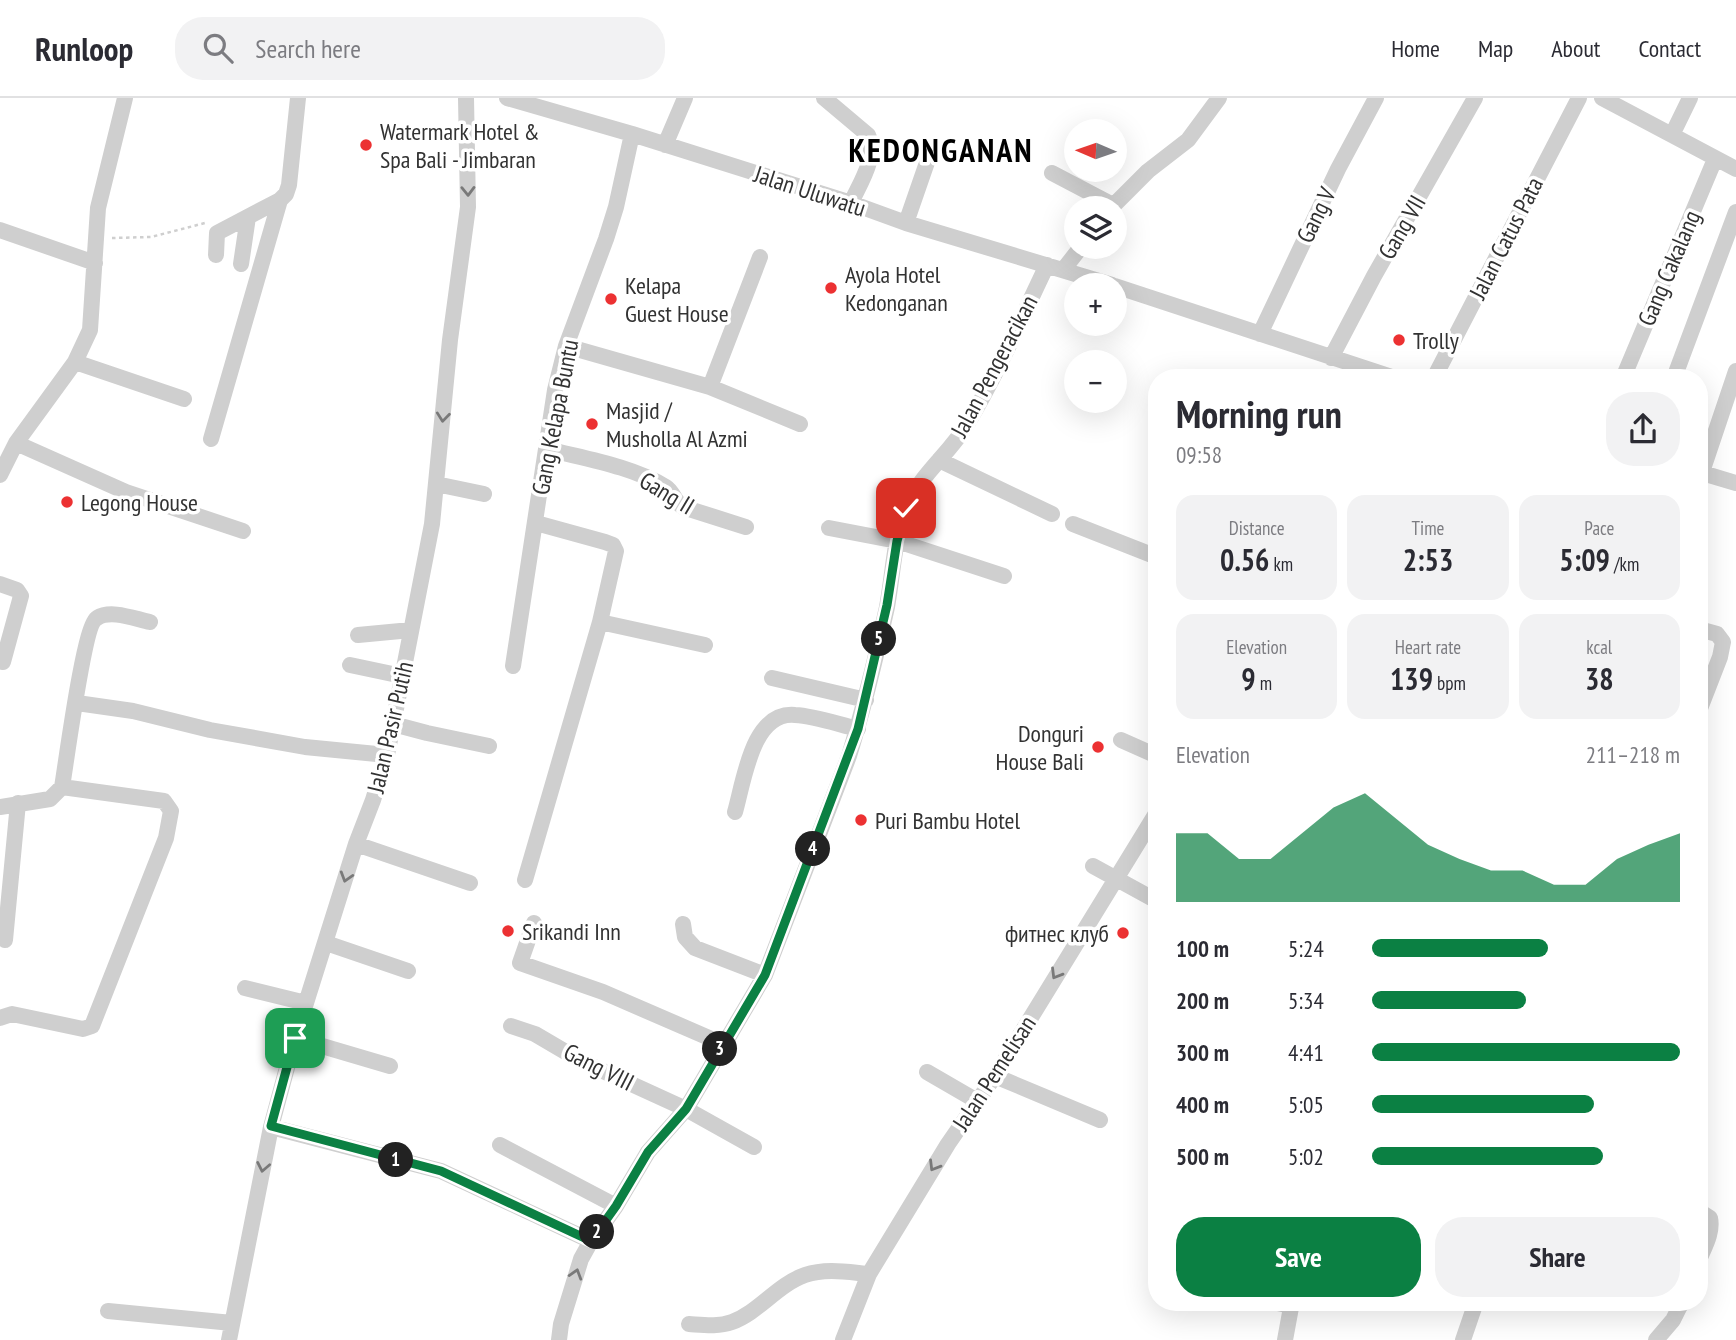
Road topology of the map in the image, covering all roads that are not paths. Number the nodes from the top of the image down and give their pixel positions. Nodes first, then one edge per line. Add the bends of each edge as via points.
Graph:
1 (125, 98) edge
2 (298, 98) edge
3 (466, 98) edge
4 (507, 98) edge
5 (685, 98) edge
6 (824, 98) edge
7 (1219, 98) edge
8 (1376, 98) edge
9 (1475, 98) edge
10 (1602, 98) edge
11 (1690, 98) edge
12 (1579, 99) edge
13 (632, 134) junction
14 (1672, 135) junction
15 (665, 145) junction
16 (932, 148) dead end
17 (1715, 159) junction
18 (1736, 169) edge
19 (1052, 173) dead end
20 (1093, 196) edge
21 (1123, 196) edge
22 (280, 200) junction
23 (851, 203) junction
24 (1736, 212) edge
25 (248, 217) junction
26 (906, 223) junction
27 (0, 230) edge
28 (216, 255) dead end
29 (760, 257) dead end
30 (1072, 259) edge
31 (95, 262) junction
32 (241, 264) dead end
33 (1046, 265) junction
34 (1063, 270) junction
35 (1072, 273) edge
36 (1127, 291) edge
37 (1260, 334) junction
38 (566, 346) junction
39 (1331, 358) junction
40 (75, 362) junction
41 (1366, 369) edge
42 (1439, 369) edge
43 (1627, 369) edge
44 (1677, 369) edge
45 (1736, 371) edge
46 (710, 387) junction
47 (184, 399) dead end
48 (800, 424) dead end
49 (211, 439) dead end
50 (16, 443) junction
51 (547, 449) junction
52 (1708, 452) edge
53 (939, 460) junction
54 (1708, 474) edge
55 (0, 475) edge
56 (1736, 483) edge
57 (436, 485) junction
58 (484, 495) dead end
59 (1052, 514) dead end
60 (536, 523) junction
61 (1073, 524) dead end
62 (746, 527) dead end
63 (829, 528) dead end
64 (243, 531) dead end
65 (897, 541) junction
66 (1148, 553) edge
67 (1004, 576) dead end
68 (0, 584) edge
69 (150, 622) dead end
70 (600, 622) junction
71 (411, 630) junction
72 (1708, 632) edge
73 (358, 635) dead end
74 (705, 645) dead end
75 (3, 662) dead end
76 (350, 664) dead end
77 (513, 666) dead end
78 (402, 676) junction
79 (772, 678) dead end
80 (1708, 688) edge
81 (866, 700) junction
82 (77, 702) junction
83 (393, 724) junction
84 (858, 729) junction
85 (1121, 740) dead end
86 (489, 746) dead end
87 (1148, 752) edge
88 (387, 755) junction
89 (62, 787) junction
90 (18, 803) junction
91 (0, 807) edge
92 (735, 811) dead end
93 (1148, 826) edge
94 (356, 844) junction
95 (1093, 866) dead end
96 (1115, 878) junction
97 (525, 880) dead end
98 (470, 883) dead end
99 (1148, 896) edge
100 (534, 923) dead end
101 (683, 923) dead end
102 (5, 940) dead end
103 (326, 943) junction
104 (408, 971) dead end
105 (765, 975) junction
106 (245, 988) dead end
107 (306, 1003) junction
108 (0, 1018) edge
109 (511, 1026) dead end
110 (295, 1038) junction
111 (723, 1044) junction
112 (390, 1066) dead end
113 (927, 1072) dead end
114 (995, 1076) junction
115 (977, 1101) junction
116 (686, 1109) junction
117 (1100, 1120) dead end
118 (271, 1126) junction
119 (500, 1145) dead end
120 (754, 1147) dead end
121 (616, 1206) junction
122 (1708, 1217) edge
123 (1708, 1233) edge
124 (591, 1241) junction
125 (869, 1274) junction
126 (108, 1311) dead end
127 (1291, 1311) edge
128 (1473, 1311) edge
129 (1678, 1311) edge
130 (232, 1323) junction
131 (689, 1324) dead end
132 (229, 1340) edge
133 (559, 1340) edge
134 (843, 1340) edge
135 (1285, 1340) edge
136 (1463, 1340) edge
137 (1656, 1340) edge

1 - 31 street via 101,192
2 - 22 street via 289,185
3 -> 57 street, Jalan Pasir Putih via 468,207
4 - 13 street, Jalan Uluwatu
5 - 15 street
6 - 23 street via 868,135 871,143 869,162
7 - 21 street via 1188,140
8 - 37 street, Gang V
9 - 39 street, Gang VII
10 - 14 street
11 - 14 street
12 - 42 street, Jalan Catus Pata
13 - 15 street, Jalan Uluwatu
13 - 38 street, Gang Kelapa Buntu via 606,239
14 - 17 street
15 - 23 street, Jalan Uluwatu
16 - 26 street
17 - 18 street
17 - 43 street, Gang Cakalang
19 - 20 street
22 - 25 street
22 - 49 street
23 - 26 street, Jalan Uluwatu
24 - 44 street
25 - 28 street via 217,233
25 - 32 street
26 - 33 street, Jalan Uluwatu
27 - 31 street
29 - 46 street
30 - 34 street
31 - 40 street via 92,322
33 - 34 street, Jalan Uluwatu
33 - 53 street, Jalan Pengeracikan via 967,424
34 - 35 street, Jalan Uluwatu
36 - 37 street, Jalan Uluwatu
37 - 39 street, Jalan Uluwatu
38 - 46 street
38 - 51 street, Gang Kelapa Buntu
39 - 41 street, Jalan Uluwatu
40 - 47 street
40 - 50 street
45 - 52 street
46 - 48 street
50 - 55 street
50 - 64 street via 126,492
51 - 60 street, Gang Kelapa Buntu
51 - 62 street, Gang II via 633,472 667,488 683,507
53 - 59 street
53 - 65 street, Jalan Pengeracikan via 911,497
54 - 56 street
57 - 58 street
57 - 71 street, Jalan Pasir Putih
60 - 70 street via 614,547
60 - 77 street, Gang Kelapa Buntu
61 - 66 street
63 - 65 street
65 - 67 street
65 - 81 street, Jalan Pengeracikan
68 - 75 street via 21,596
69 - 82 street via 108,615 92,621
70 - 74 street
70 - 97 street
71 - 73 street
71 - 78 street, Jalan Pasir Putih
72 - 80 street via 1723,642
76 - 78 street
78 - 83 street, Jalan Pasir Putih
79 - 81 street
81 - 84 street, Jalan Pengeracikan
82 - 88 street via 305,747
82 - 89 street
83 - 86 street
83 - 88 street, Jalan Pasir Putih
84 - 92 street via 794,714 772,719 761,732
84 - 105 street, Jalan Pengeracikan
85 - 87 street
88 - 94 street, Jalan Pasir Putih
89 - 90 street via 50,799
89 - 108 street via 164,801 171,811 166,838 93,1026 83,1029 12,1014
90 - 91 street
90 - 102 street
93 - 96 street, Jalan Pemelisan
94 - 98 street
94 -> 103 street, Jalan Pasir Putih
95 - 96 street
96 - 99 street
96 -> 114 street, Jalan Pemelisan
100 - 111 street via 520,963 603,992
101 - 105 street via 685,937 695,948
103 - 104 street
103 - 107 street, Jalan Pasir Putih
105 - 111 street, Jalan Pengeracikan
106 - 107 street
107 - 110 street, Jalan Pasir Putih
109 - 116 street, Gang VIII
110 - 112 street
110 - 118 street, Jalan Pasir Putih
111 - 116 street, Jalan Pengeracikan
113 - 115 street
114 - 115 street, Jalan Pemelisan
114 - 117 street
115 -> 125 street, Jalan Pemelisan
116 - 120 street, Gang VIII
116 - 121 street, Jalan Pengeracikan via 648,1152
118 - 124 street via 441,1171
118 -> 130 street, Jalan Pasir Putih
119 - 121 street
121 - 124 street, Jalan Pengeracikan
122 - 123 street
133 -> 124 street, Jalan Pengeracikan via 581,1259
125 - 131 street via 832,1270 805,1275 732,1322
125 - 134 street, Jalan Pemelisan
126 - 130 street
127 - 135 street
128 - 136 street
129 - 137 street
130 - 132 street, Jalan Pasir Putih

